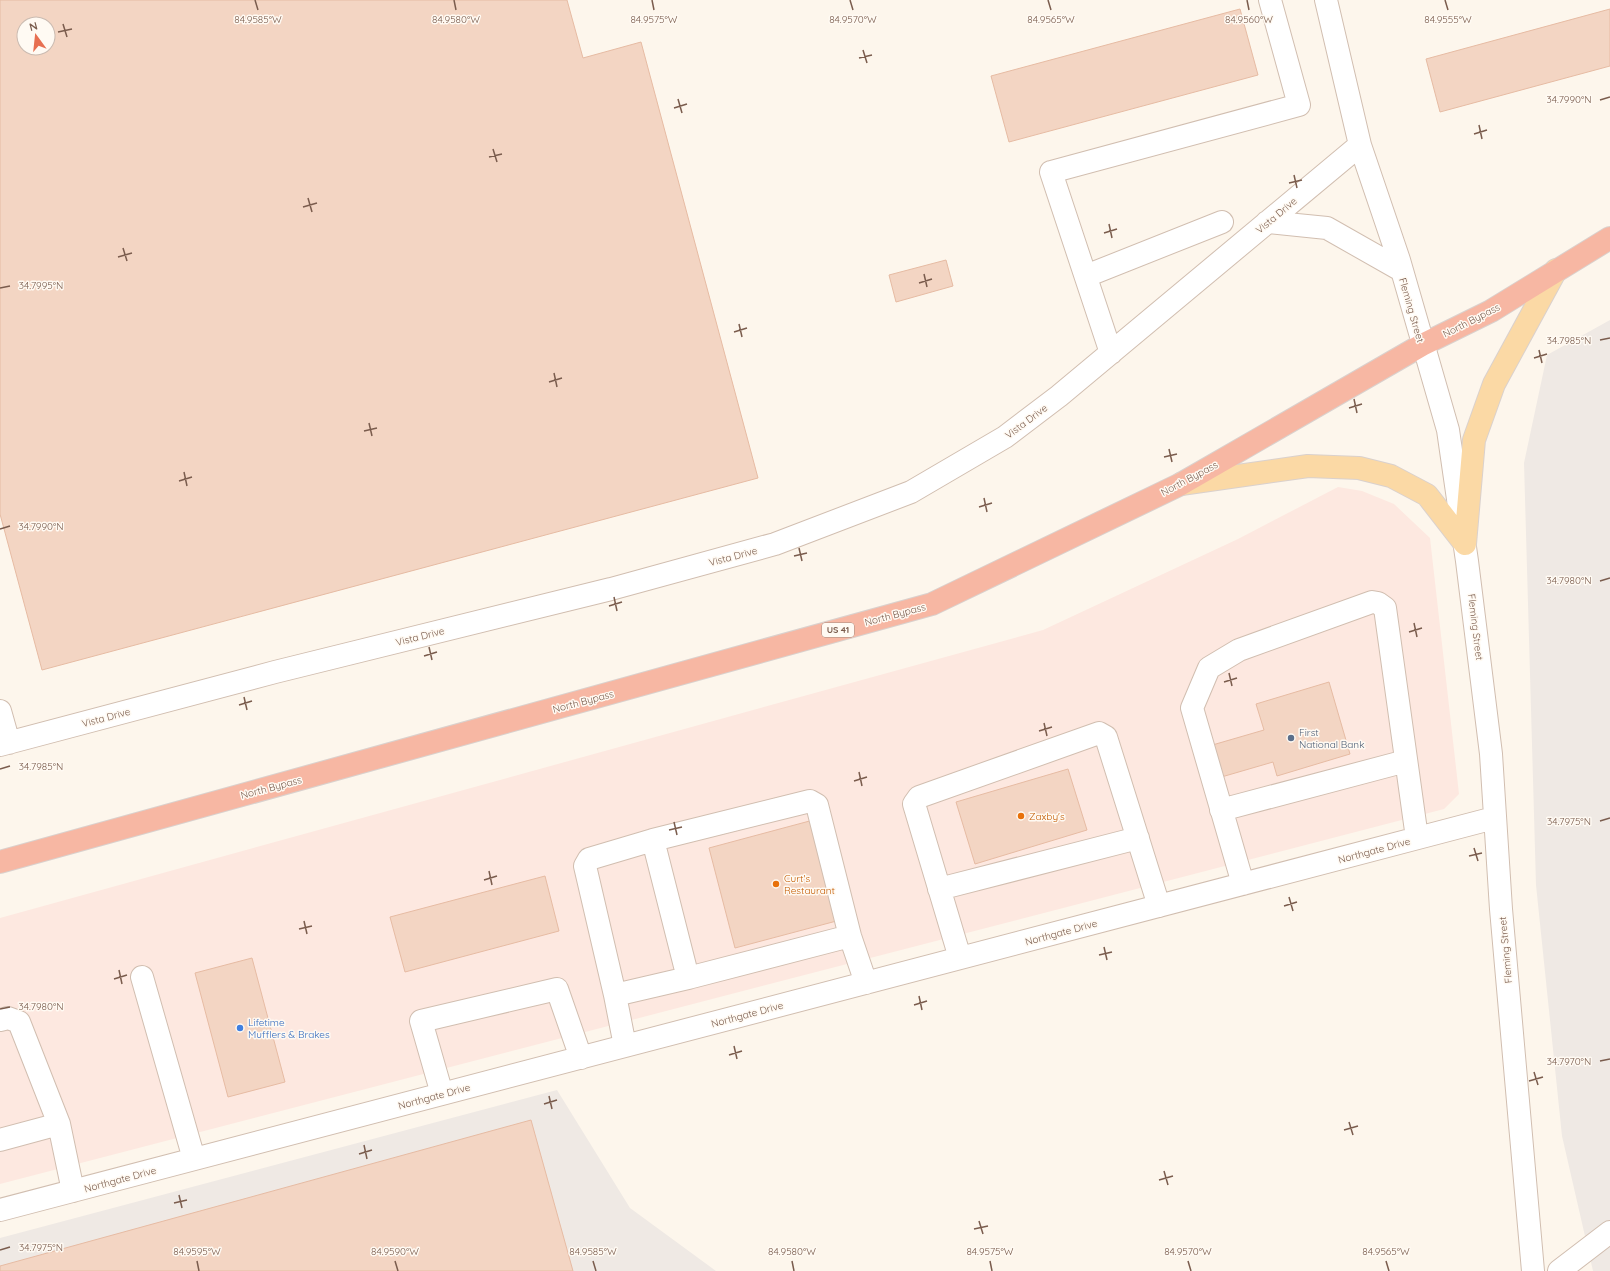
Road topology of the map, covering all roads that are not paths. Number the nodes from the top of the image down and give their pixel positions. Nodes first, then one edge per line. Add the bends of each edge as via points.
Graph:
1 (1270, 0) edge
2 (1326, 0) edge
3 (1360, 145) junction
4 (1222, 222) dead end
5 (1267, 222) junction
6 (1610, 238) edge
7 (1401, 270) junction
8 (1556, 270) junction
9 (1086, 276) junction
10 (1422, 345) junction
11 (1111, 353) junction
12 (1180, 484) junction
13 (1465, 544) junction
14 (0, 711) edge
15 (4, 744) edge
16 (1406, 761) junction
17 (1222, 810) junction
18 (1494, 818) junction
19 (1138, 838) junction
20 (1417, 838) junction
21 (653, 840) junction
22 (0, 862) edge
23 (1243, 884) junction
24 (939, 890) junction
25 (1159, 906) junction
26 (850, 936) junction
27 (960, 958) junction
28 (142, 977) dead end
29 (688, 978) junction
30 (866, 983) junction
31 (615, 995) junction
32 (0, 1020) edge
33 (625, 1046) junction
34 (581, 1058) junction
35 (442, 1094) junction
36 (59, 1124) junction
37 (0, 1140) edge
38 (194, 1159) junction
39 (73, 1191) junction
40 (0, 1210) edge
41 (1610, 1232) edge
42 (1533, 1271) edge
43 (1559, 1271) edge

1 - 9 street via 1299,105 1051,172
2 - 3 street, Fleming Street
3 - 5 street, Vista Drive
3 - 7 street, Fleming Street
4 - 9 street
5 - 7 street via 1327,228
5 - 11 street, Vista Drive
6 - 8 highway, North Bypass / US 41
7 - 10 street, Fleming Street
8 - 10 highway, North Bypass / US 41 via 1491,311
8 - 13 main road via 1494,384 1474,440
9 - 11 street
10 - 12 highway, North Bypass / US 41
10 - 13 street, Fleming Street via 1448,430
11 - 15 street, Vista Drive via 1004,437 911,492 775,544 611,589 275,672
12 - 13 main road via 1308,466 1359,468 1391,476 1427,495
12 - 22 highway, North Bypass / US 41 via 932,604
13 - 18 street, Fleming Street via 1491,754
14 - 15 street
16 - 17 street
16 - 17 street via 1386,608 1372,602 1239,650 1208,668 1192,708
16 - 20 street
17 - 23 street
18 - 20 street, Northgate Drive
18 - 42 street, Fleming Street
19 - 24 street
19 - 24 street via 1106,737 1099,733 919,797 914,804
19 - 25 street
20 - 23 street, Northgate Drive
21 - 26 street via 814,802 817,805
21 - 29 street
21 - 31 street via 589,859 585,866
23 - 25 street, Northgate Drive
24 - 27 street
25 - 27 street, Northgate Drive
26 - 29 street
26 - 30 street
27 - 30 street, Northgate Drive
28 - 38 street
29 - 31 street
30 - 33 street, Northgate Drive
31 - 33 street
32 - 36 street via 8,1018 19,1022
33 - 34 street, Northgate Drive
34 - 35 street, Northgate Drive
34 - 35 street via 557,989 421,1021
35 - 38 street, Northgate Drive
36 - 37 street
36 - 39 street
38 - 39 street, Northgate Drive
39 - 40 street, Northgate Drive
41 - 43 street

